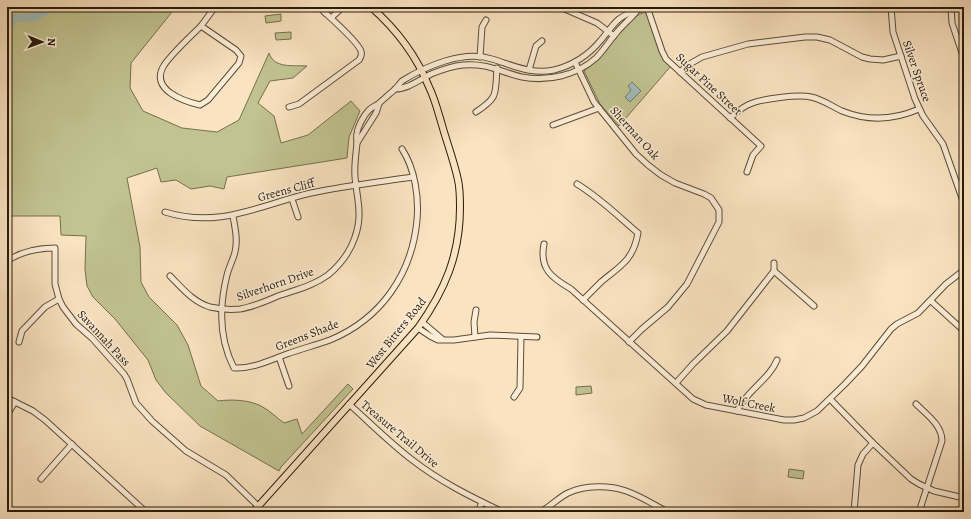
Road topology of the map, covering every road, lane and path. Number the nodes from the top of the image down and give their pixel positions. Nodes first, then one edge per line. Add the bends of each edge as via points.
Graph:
1 (215, 7) edge
2 (319, 7) edge
3 (330, 7) edge
4 (343, 7) edge
5 (371, 7) edge
6 (560, 7) edge
7 (646, 7) edge
8 (891, 7) edge
9 (951, 7) edge
10 (325, 12) junction
11 (636, 12) junction
12 (331, 18) junction
13 (486, 20) dead end
14 (201, 26) junction
15 (608, 31) junction
16 (614, 36) junction
17 (542, 41) dead end
18 (901, 56) junction
19 (480, 57) junction
20 (964, 59) edge
21 (575, 62) junction
22 (497, 68) junction
23 (518, 68) junction
24 (529, 70) junction
25 (579, 70) junction
26 (422, 71) junction
27 (680, 72) junction
28 (516, 75) junction
29 (425, 78) junction
30 (395, 89) junction
31 (379, 104) junction
32 (289, 106) dead end
33 (598, 108) junction
34 (919, 109) junction
35 (476, 112) dead end
36 (730, 118) junction
37 (362, 121) junction
38 (369, 125) junction
39 (553, 125) dead end
40 (357, 144) junction
41 (402, 149) dead end
42 (747, 172) dead end
43 (413, 177) junction
44 (577, 184) dead end
45 (356, 186) junction
46 (292, 198) junction
47 (964, 204) edge
48 (165, 212) dead end
49 (233, 216) junction
50 (298, 217) dead end
51 (544, 244) dead end
52 (7, 261) edge
53 (774, 263) dead end
54 (964, 270) edge
55 (774, 271) junction
56 (170, 276) dead end
57 (59, 299) junction
58 (583, 300) junction
59 (930, 301) junction
60 (814, 306) dead end
61 (221, 309) junction
62 (476, 310) dead end
63 (420, 325) junction
64 (964, 331) edge
65 (475, 337) junction
66 (521, 337) junction
67 (537, 337) dead end
68 (19, 342) dead end
69 (629, 342) junction
70 (279, 357) junction
71 (777, 360) dead end
72 (676, 383) junction
73 (289, 386) dead end
74 (514, 397) dead end
75 (7, 398) edge
76 (830, 399) junction
77 (15, 402) junction
78 (349, 404) junction
79 (916, 404) dead end
80 (737, 411) junction
81 (7, 415) edge
82 (873, 443) junction
83 (72, 444) junction
84 (41, 479) dead end
85 (927, 488) junction
86 (964, 498) edge
87 (482, 502) junction
88 (258, 506) junction
89 (146, 512) edge
90 (252, 512) edge
91 (478, 512) edge
92 (503, 512) edge
93 (540, 512) edge
94 (668, 512) edge
95 (854, 512) edge
96 (919, 512) edge

1 - 14 street
2 - 10 street
3 - 10 street
4 - 12 street
5 - 26 main road, West Bitters Road via 408,48
6 - 15 street
7 - 11 street, Silverhorn Drive
7 - 27 street, Sugar Pine Street via 666,59
8 - 18 street, Silver Spruce via 893,32
9 - 20 street via 952,23
10 - 12 street
11 - 15 street, Silverhorn Drive via 628,13
11 - 16 street, Silverhorn Drive
12 - 32 street via 360,50 362,53 359,60 299,104
13 - 19 street via 482,27
14 - 14 street via 166,63 161,74 163,86 171,95 200,105 217,90 239,63 240,56 236,50
15 - 16 street
15 - 21 street, Silverhorn Drive via 592,50
16 - 25 street, Silverhorn Drive via 596,58
17 - 24 street via 536,46
18 - 27 street via 883,60 870,59 830,40 804,36 748,44 702,57
18 - 34 street, Silver Spruce
19 - 23 street, Silverhorn Drive
19 - 26 street, Silverhorn Drive via 461,57
21 - 24 street, Silverhorn Drive via 552,70
21 - 25 street, Sherman Oak
22 - 28 street, Silverhorn Drive
22 - 29 street, Silverhorn Drive via 479,64 462,65
22 - 35 street via 494,96
23 - 24 street, Silverhorn Drive
23 - 28 street
25 - 28 street, Silverhorn Drive via 547,78
25 - 33 street, Sherman Oak
26 - 29 main road, West Bitters Road
26 - 30 street, Silverhorn Drive via 401,82
27 - 36 street, Sugar Pine Street
29 - 30 street, Silverhorn Drive via 403,89
29 - 63 main road, West Bitters Road via 457,175 460,220 451,267 440,294
30 - 31 street, Silverhorn Drive
31 - 37 street, Silverhorn Drive via 370,109
31 - 38 street, Silverhorn Drive
33 - 39 street
33 - 69 street, Sherman Oak via 648,165 674,183 711,198 719,210 719,222 687,284 668,307
34 - 36 street via 890,118 870,118 850,114 819,100 802,96 755,102 744,106
34 - 47 street, Silver Spruce via 943,144
36 - 42 street, Sugar Pine Street via 761,146 753,155
37 - 38 street
37 - 40 street, Silverhorn Drive via 356,133
38 - 40 street, Silverhorn Drive
40 - 45 street, Silverhorn Drive via 354,166
41 - 43 street, Greens Shade via 408,157
43 - 45 street, Greens Cliff
43 - 70 street, Greens Shade via 417,204 414,239 406,267 395,288 366,319 353,327 331,339
44 - 58 street via 592,193 638,233 634,250 625,263
45 - 46 street, Greens Cliff
45 - 61 street, Silverhorn Drive via 360,208 355,238 348,253 334,269 314,283 270,300 240,309
46 - 49 street, Greens Cliff
46 - 50 street
48 - 49 street, Greens Cliff via 196,219
49 - 61 street via 236,247 227,273
51 - 58 street, Wolf Creek via 543,257 548,272
52 - 57 street, Savannah Pass via 30,250 55,248 54,276
53 - 55 street
54 - 59 street, Wolf Creek
55 - 60 street
55 - 72 street via 727,331
56 - 61 street, Silverhorn Drive via 196,301
57 - 68 street via 45,307 22,331
57 - 88 street, Savannah Pass via 71,318 124,374 136,403 152,421 186,451 226,475
58 - 69 street, Wolf Creek
59 - 64 street
59 - 76 street, Wolf Creek via 918,313 891,329 862,366
61 - 70 street, Greens Shade via 224,341 234,368 250,367
62 - 65 street
63 - 65 street via 442,340
63 - 78 main road, West Bitters Road
65 - 66 street
66 - 67 street
66 - 74 street via 520,388
69 - 72 street, Wolf Creek
70 - 73 street
71 - 80 street
72 - 80 street, Wolf Creek via 697,401
75 - 77 street
76 - 80 street, Wolf Creek via 813,413 794,420
76 - 82 street
77 - 81 street
77 - 83 street via 34,411
78 - 87 street, Treasure Trail Drive via 412,459 434,475
78 - 88 main road, West Bitters Road
79 - 85 street via 942,434
82 - 85 street via 902,472
82 - 95 street via 863,454 858,465
83 - 84 street
83 - 89 street
85 - 86 street
85 - 96 street
87 - 91 street
87 - 92 street, Treasure Trail Drive
88 - 90 main road, West Bitters Road
93 - 94 street via 567,494 592,487 628,491

